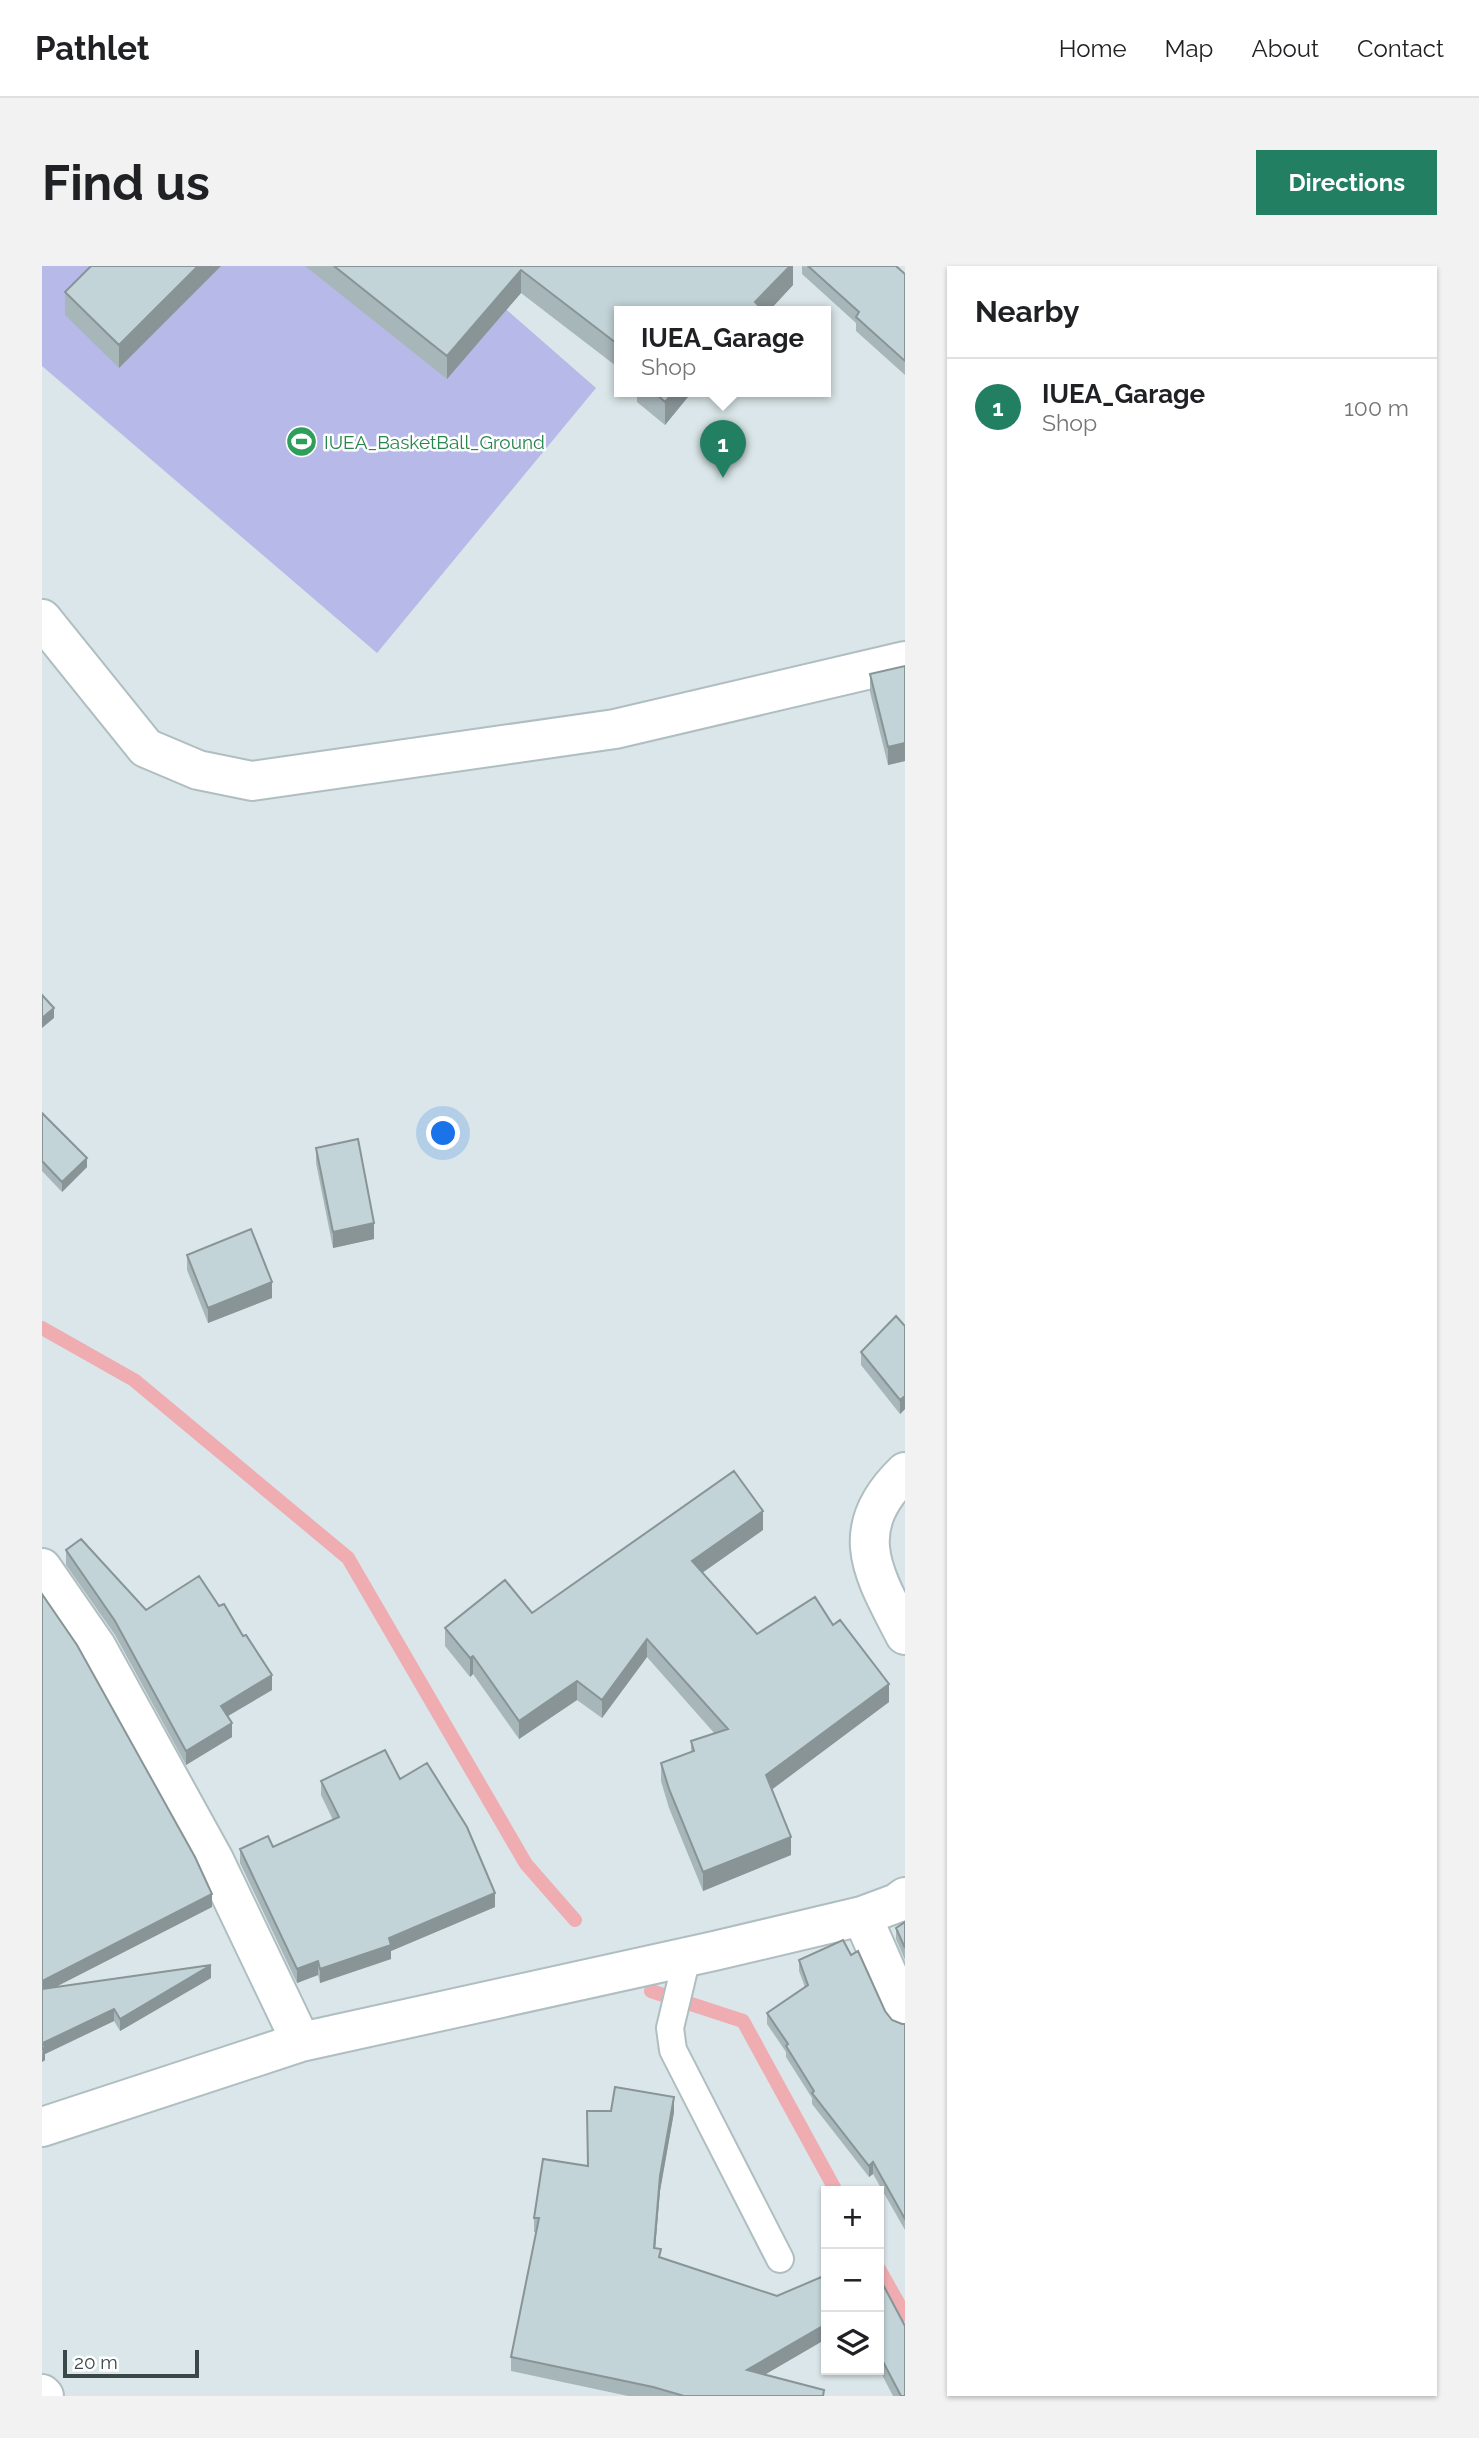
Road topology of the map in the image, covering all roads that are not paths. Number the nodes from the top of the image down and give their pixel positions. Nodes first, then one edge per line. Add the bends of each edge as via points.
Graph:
1 (42, 619) edge
2 (905, 661) edge
3 (905, 1472) edge
4 (42, 1568) edge
5 (905, 1635) edge
6 (905, 1897) edge
7 (862, 1916) junction
8 (687, 1957) junction
9 (905, 2014) edge
10 (301, 2042) junction
11 (42, 2127) edge
12 (780, 2259) dead end

1 - 2 street via 146,748 198,770 252,781 615,729
3 - 5 street via 874,1513 868,1546 878,1582
4 - 10 street via 96,1646 214,1860
6 - 7 street
7 - 8 street
7 - 9 street
8 - 10 street
8 - 12 lane via 670,2028 673,2050
10 - 11 street

